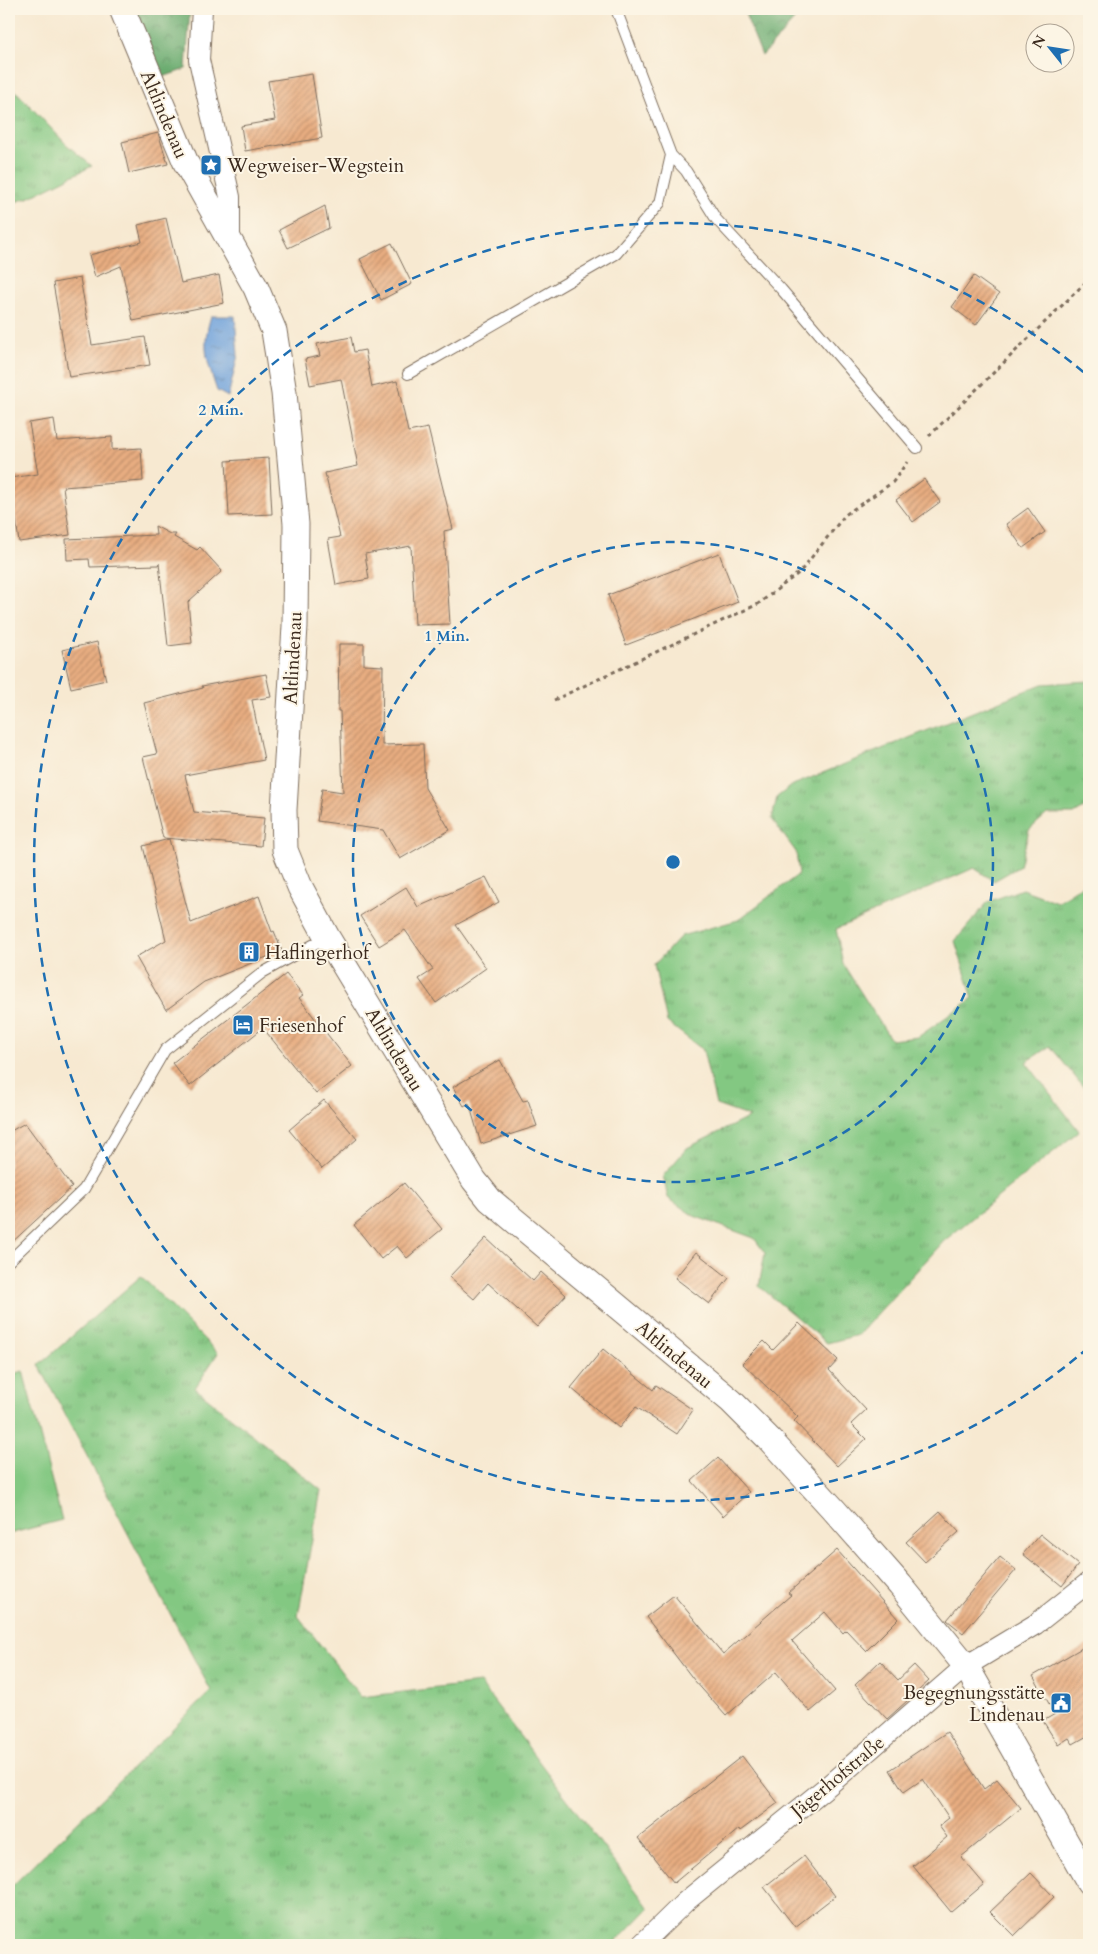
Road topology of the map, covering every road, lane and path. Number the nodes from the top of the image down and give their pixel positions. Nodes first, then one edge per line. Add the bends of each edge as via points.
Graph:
1 (122, 9) edge
2 (202, 9) edge
3 (616, 9) edge
4 (672, 155) junction
5 (230, 243) junction
6 (1089, 279) edge
7 (408, 374) dead end
8 (917, 448) junction
9 (554, 700) dead end
10 (327, 937) junction
11 (9, 1262) edge
12 (1089, 1582) edge
13 (966, 1666) junction
14 (1089, 1882) edge
15 (641, 1945) edge

1 - 5 street, Altlindenau via 186,163
2 - 5 street, Altlindenau via 199,60 230,197
3 - 4 lane
4 - 7 lane via 660,203 616,254
4 - 8 lane via 716,219 781,289
5 - 10 street, Altlindenau via 256,288 274,331 284,392 296,524 285,850 300,887
6 - 8 path
8 - 9 path via 893,482 845,516 800,572 758,604
10 - 11 lane via 262,973 165,1050 84,1189
10 - 13 street, Altlindenau via 474,1180 490,1200 731,1401 835,1510
12 - 13 street, Jägerhofstraße via 1036,1624
13 - 14 street, Altlindenau
13 - 15 street, Jägerhofstraße via 829,1785 686,1902

